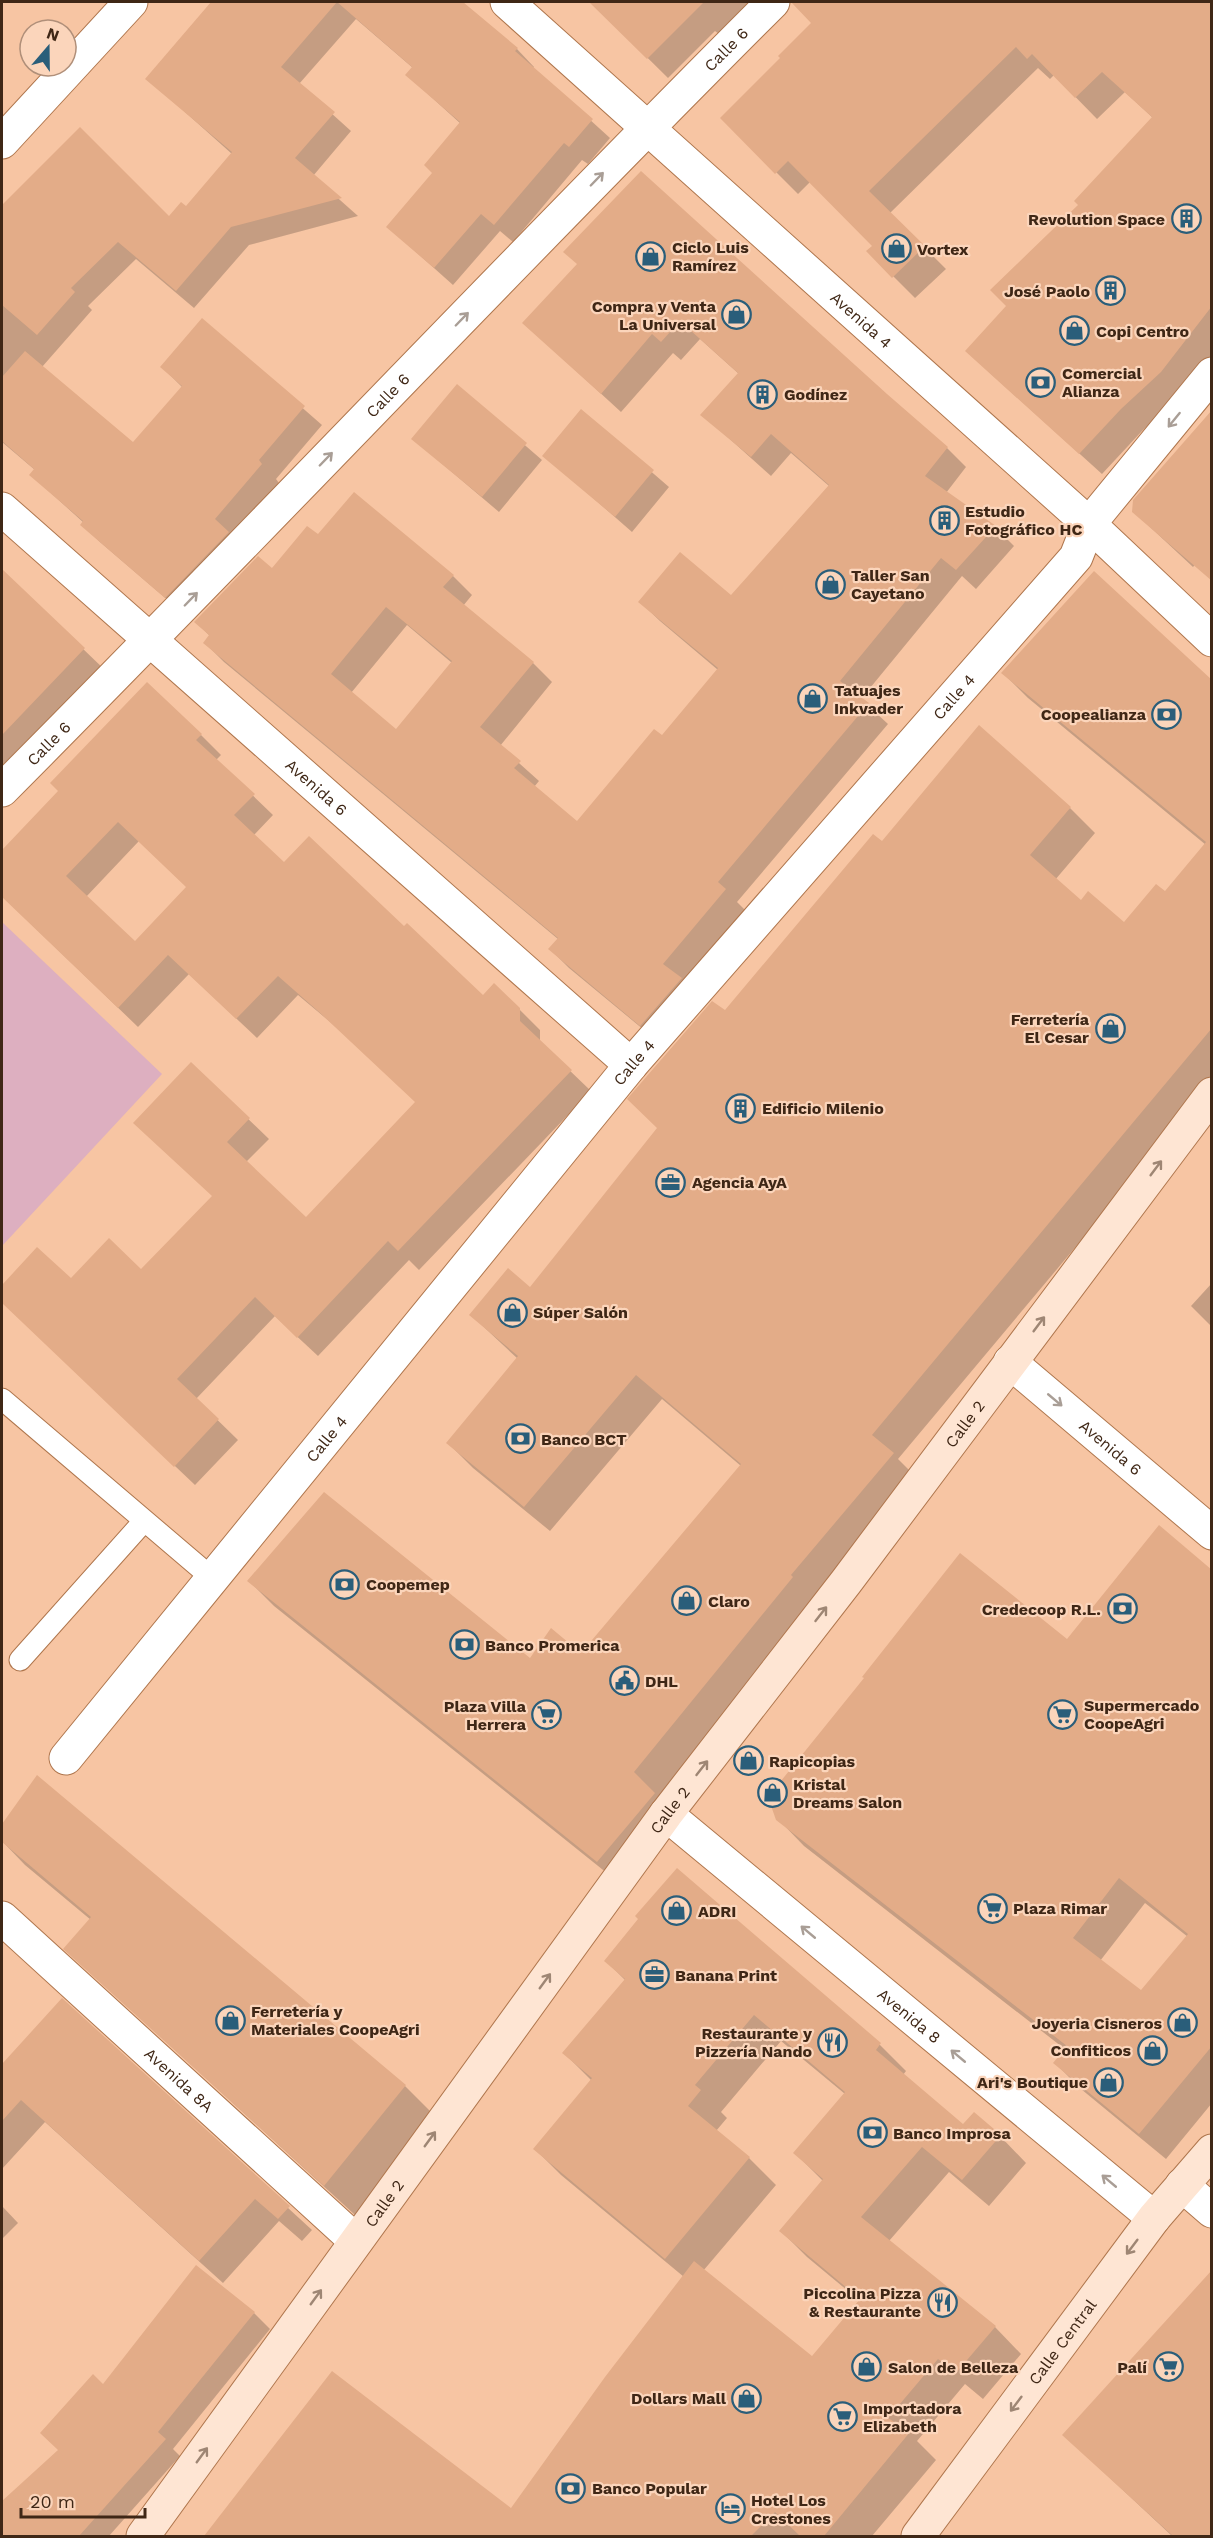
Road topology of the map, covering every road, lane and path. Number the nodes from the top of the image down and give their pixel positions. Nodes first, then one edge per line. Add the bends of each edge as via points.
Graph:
1 (131, 2) edge
2 (507, 2) edge
3 (774, 2) edge
4 (646, 128) junction
5 (2, 142) edge
6 (1212, 374) edge
7 (2, 509) edge
8 (1089, 524) junction
9 (1212, 640) edge
10 (150, 641) junction
11 (2, 790) edge
12 (631, 1065) junction
13 (1212, 1094) edge
14 (1010, 1362) junction
15 (2, 1399) edge
16 (144, 1521) junction
17 (1212, 1533) edge
18 (212, 1578) junction
19 (20, 1660) dead end
20 (66, 1758) dead end
21 (666, 1814) junction
22 (2, 1918) edge
23 (1212, 2151) edge
24 (1182, 2185) junction
25 (1212, 2211) edge
26 (1154, 2218) junction
27 (356, 2241) junction
28 (143, 2536) edge
29 (918, 2536) edge

1 - 5 street
2 - 4 street, Avenida 4
3 - 4 street, Calle 6
4 - 8 street, Avenida 4
10 -> 4 street, Calle 6
6 -> 8 street, Calle 4
7 - 10 street, Avenida 6
8 - 9 street, Avenida 4
8 - 12 street, Calle 4 via 1076,556
10 - 11 street, Calle 6
10 - 12 street, Avenida 6
12 - 18 street, Calle 4
14 -> 13 main road, Calle 2
14 -> 17 street, Avenida 6
21 -> 14 main road, Calle 2
15 - 16 lane
16 - 18 lane
16 - 19 lane
18 - 20 street, Calle 4
26 -> 21 street, Avenida 8
27 -> 21 main road, Calle 2
22 - 27 street, Avenida 8A
23 - 24 main road, Calle Central
24 - 25 street
24 - 26 main road, Calle Central
26 -> 29 main road, Calle Central
28 -> 27 main road, Calle 2

